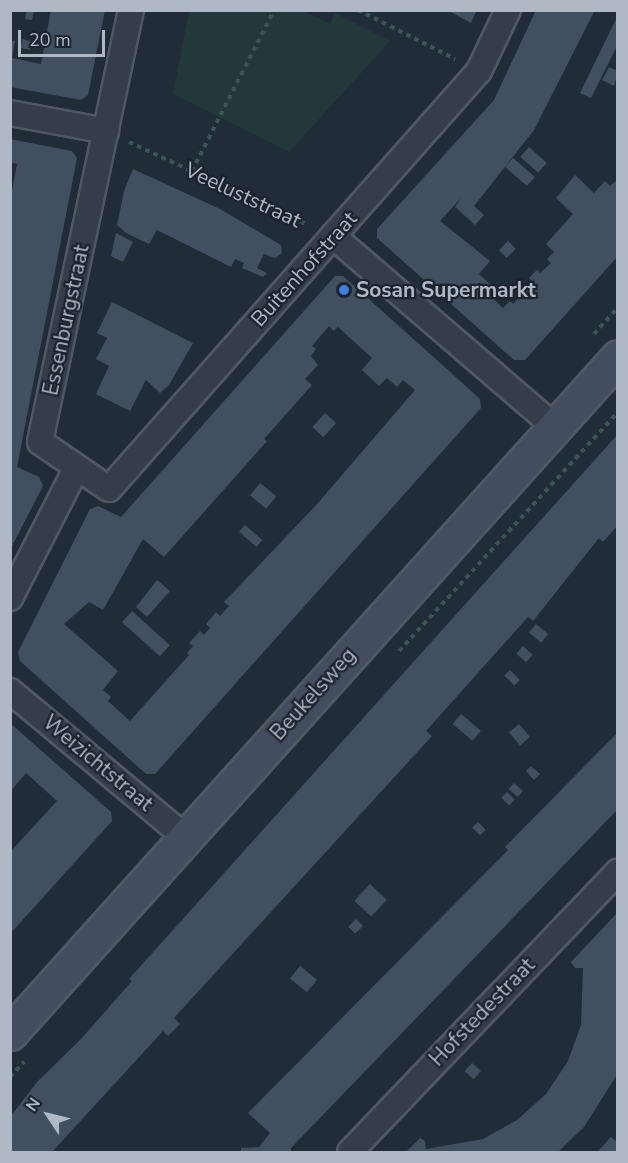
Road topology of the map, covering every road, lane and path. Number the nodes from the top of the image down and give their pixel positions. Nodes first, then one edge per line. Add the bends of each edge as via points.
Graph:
1 (132, 10) edge
2 (274, 10) edge
3 (358, 10) edge
4 (508, 10) edge
5 (479, 71) junction
6 (10, 113) edge
7 (106, 132) junction
8 (192, 171) junction
9 (333, 236) junction
10 (618, 357) edge
11 (555, 427) junction
12 (76, 469) junction
13 (10, 598) edge
14 (10, 691) edge
15 (185, 837) junction
16 (618, 872) edge
17 (10, 1033) edge
18 (350, 1152) edge

1 - 7 street, Essenburgstraat
2 - 8 path
3 - 5 path
4 - 5 street, Buitenhofstraat
5 - 9 street, Buitenhofstraat
6 - 7 street
7 - 8 path, Veeluststraat
7 - 12 street, Essenburgstraat via 40,442
8 - 9 path, Veeluststraat
9 - 11 street
9 - 12 street, Buitenhofstraat via 109,489
10 - 11 main road, Beukelsweg
11 - 15 main road, Beukelsweg
12 - 13 street
14 - 15 street, Weizichtstraat
15 - 17 main road, Beukelsweg
16 - 18 street, Hofstedestraat

